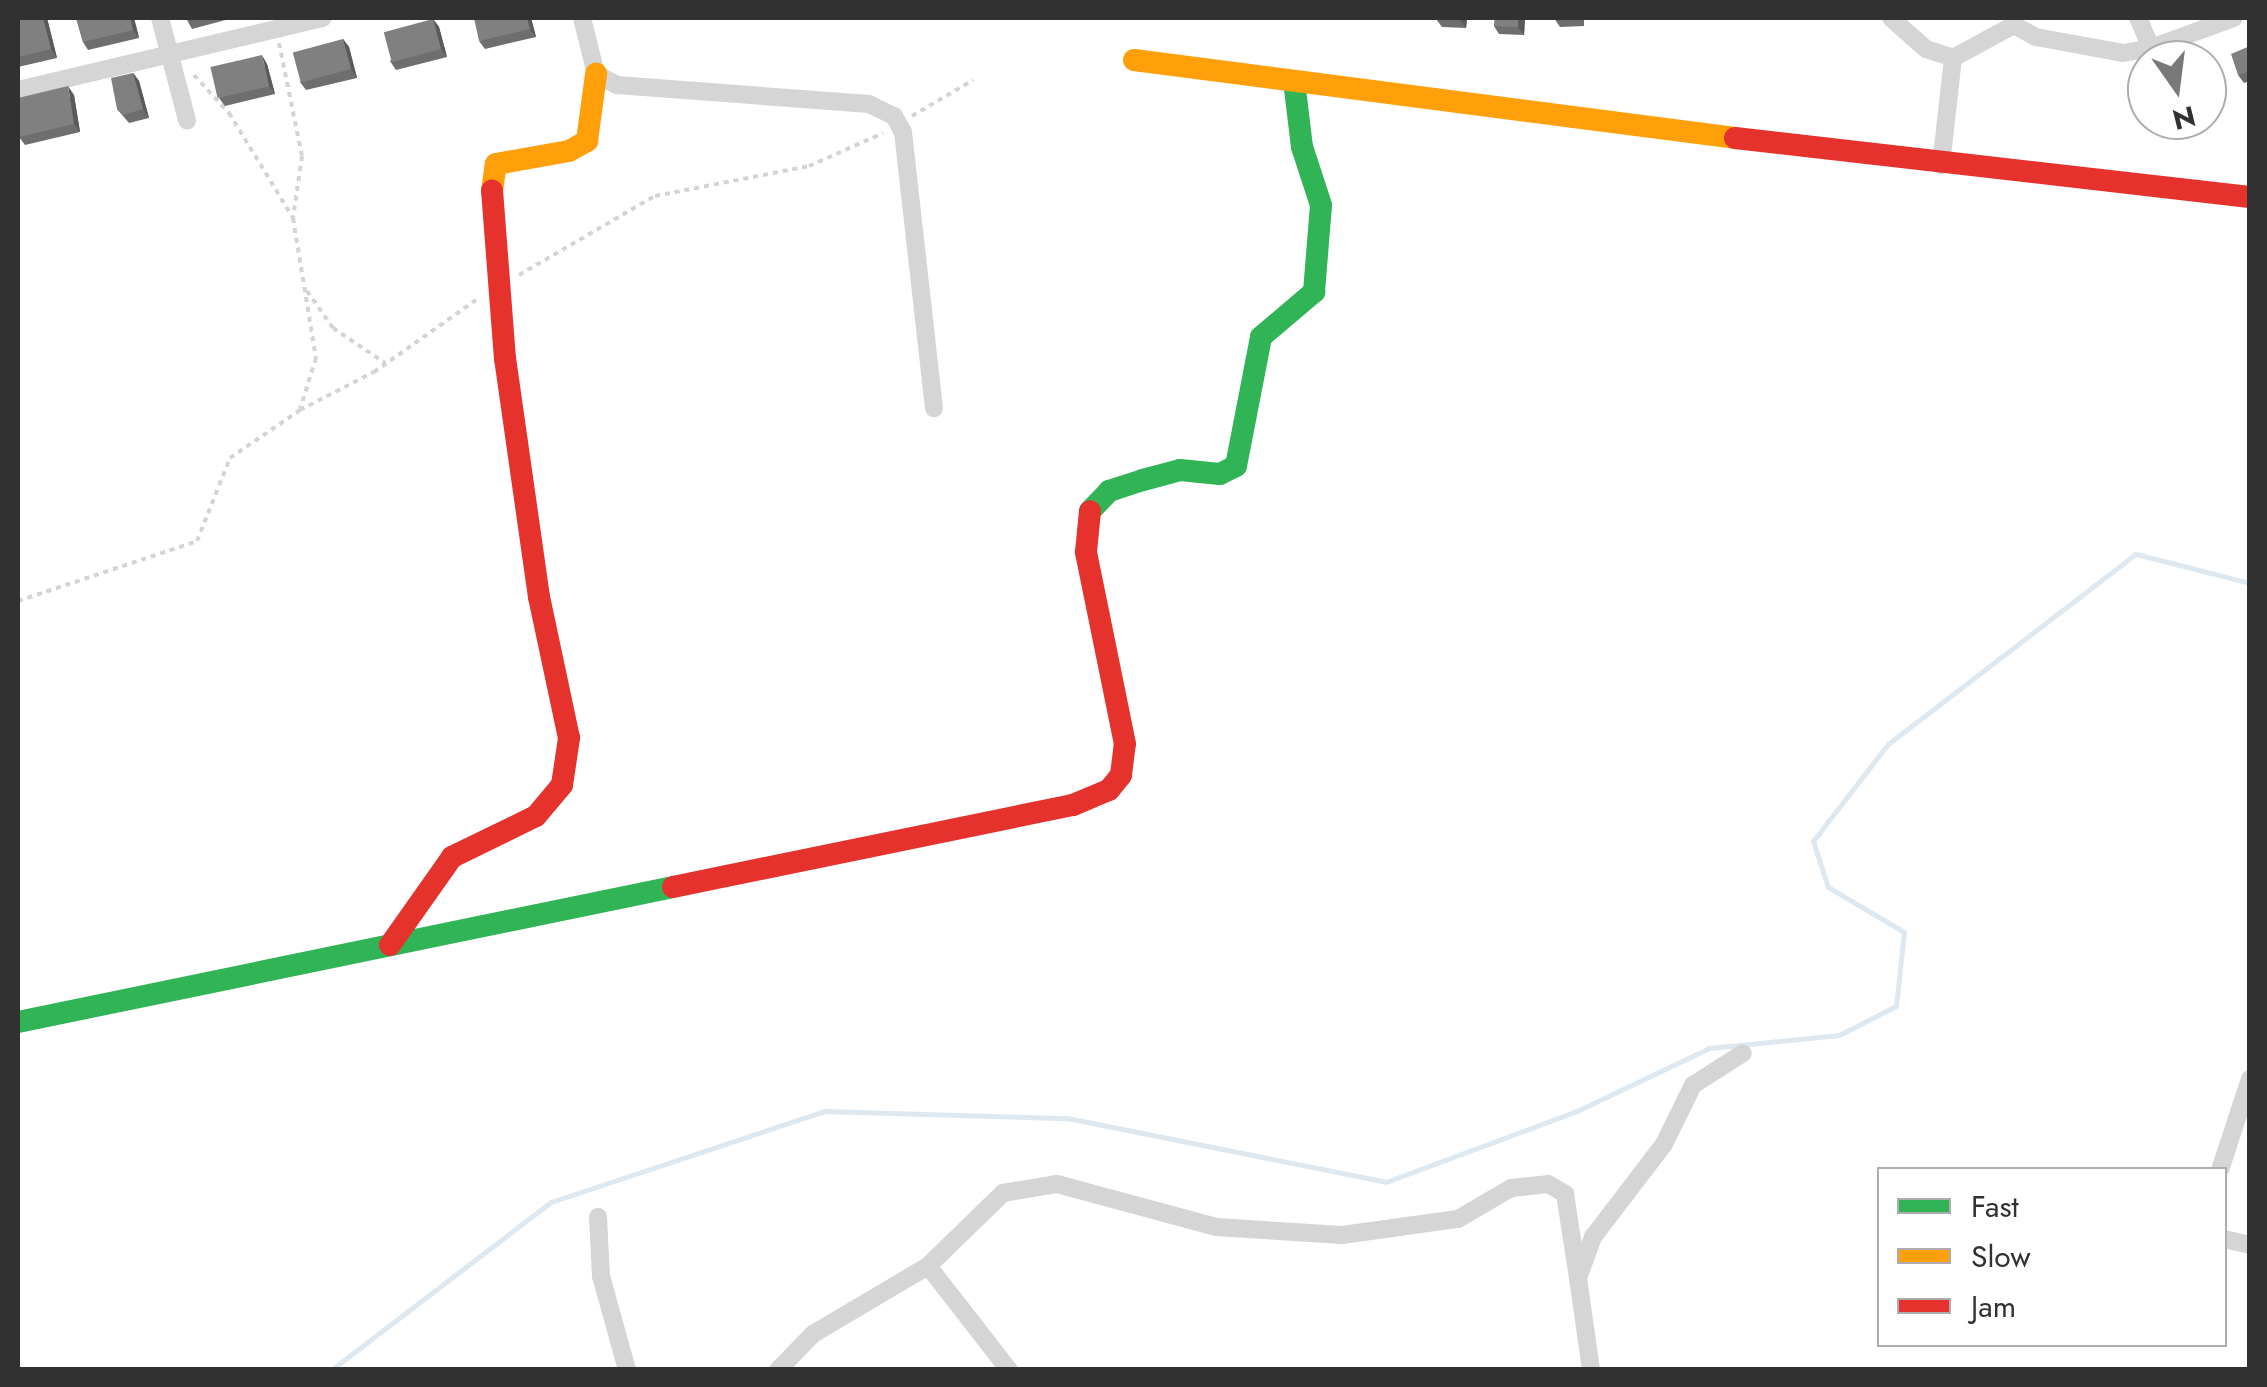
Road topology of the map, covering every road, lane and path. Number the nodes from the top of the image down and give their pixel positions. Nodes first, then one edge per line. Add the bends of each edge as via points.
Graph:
1 (160, 18) edge
2 (323, 18) edge
3 (582, 18) edge
4 (1891, 18) edge
5 (2234, 18) edge
6 (2014, 22) edge
7 (276, 29) junction
8 (2173, 40) edge
9 (2127, 50) edge
10 (172, 54) junction
11 (1953, 58) junction
12 (1134, 60) dead end
13 (596, 74) junction
14 (1294, 81) junction
15 (18, 90) edge
16 (187, 120) dead end
17 (1940, 166) junction
18 (2250, 197) edge
19 (292, 218) junction
20 (306, 290) junction
21 (385, 363) dead end
22 (934, 408) dead end
23 (300, 410) dead end
24 (390, 945) junction
25 (18, 1022) edge
26 (1743, 1053) dead end
27 (2250, 1079) edge
28 (2221, 1167) edge
29 (598, 1217) dead end
30 (928, 1266) junction
31 (1578, 1278) junction
32 (627, 1370) edge
33 (778, 1370) edge
34 (1009, 1370) edge
35 (1592, 1370) edge

1 - 10 street
2 - 7 street
3 - 13 street
4 - 11 street via 1926,50
5 - 8 street
6 - 9 street via 2104,52
6 - 11 street
7 - 10 street
7 - 19 path via 301,149
10 - 15 street
10 - 16 street
10 - 19 path via 229,114
11 - 17 street
12 - 14 street
13 - 22 street via 617,85 869,104 894,116 903,132
13 - 24 street via 588,141 569,151 510,158 496,164 491,176 505,359 539,597 570,738 562,785 536,816 452,857
14 - 17 street
14 - 24 street via 1302,147 1321,205 1314,292 1261,338 1236,466 1220,474 1180,470 1126,485 1108,491 1088,514 1086,552 1124,744 1121,775 1109,790 1074,806
17 - 18 street
19 - 20 path
20 - 21 path via 333,328
20 - 23 path via 316,358
24 - 25 street
26 - 31 street via 1693,1085 1664,1144 1593,1236
27 - 28 street
29 - 32 street via 601,1276
30 - 31 street via 1003,1192 1058,1184 1216,1227 1342,1235 1458,1218 1511,1188 1548,1184 1564,1194
30 - 33 street via 813,1334
30 - 34 street
31 - 35 street

